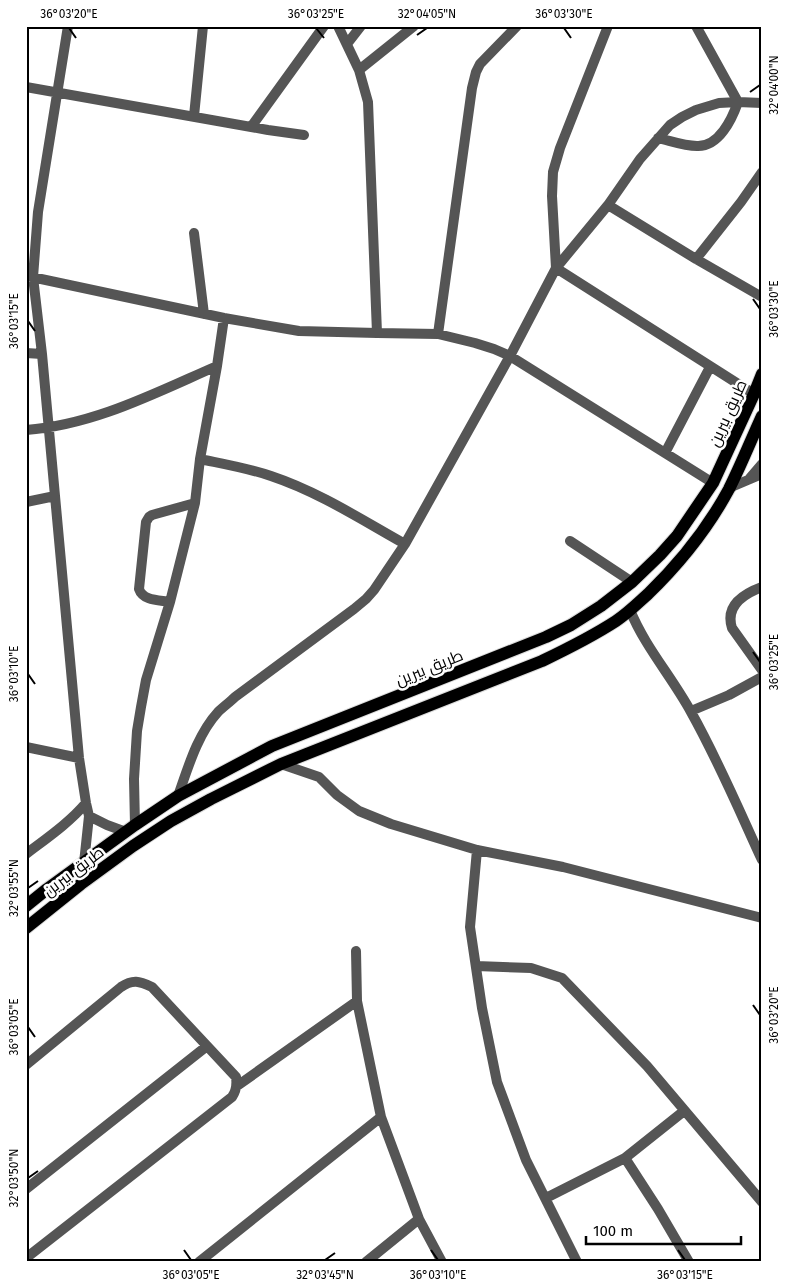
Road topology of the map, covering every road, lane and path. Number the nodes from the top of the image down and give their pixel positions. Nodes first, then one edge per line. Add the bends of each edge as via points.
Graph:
1 (68, 26) edge
2 (203, 26) edge
3 (324, 26) edge
4 (338, 26) edge
5 (361, 26) edge
6 (414, 26) edge
7 (517, 26) edge
8 (608, 26) edge
9 (696, 26) edge
10 (347, 44) junction
11 (359, 70) junction
12 (26, 87) edge
13 (58, 94) junction
14 (738, 102) junction
15 (762, 103) edge
16 (194, 116) junction
17 (252, 127) junction
18 (304, 135) dead end
19 (658, 138) junction
20 (762, 172) edge
21 (608, 205) junction
22 (194, 233) dead end
23 (696, 259) junction
24 (556, 268) junction
25 (29, 276) edge
26 (762, 297) edge
27 (204, 314) junction
28 (224, 318) junction
29 (377, 334) junction
30 (438, 334) junction
31 (26, 353) edge
32 (42, 354) junction
33 (510, 356) junction
34 (217, 366) junction
35 (710, 366) junction
36 (762, 374) edge
37 (754, 394) junction
38 (762, 416) edge
39 (48, 428) junction
40 (26, 430) edge
41 (665, 453) junction
42 (200, 459) junction
43 (762, 464) edge
44 (762, 474) edge
45 (748, 480) junction
46 (713, 483) junction
47 (729, 488) junction
48 (55, 496) junction
49 (26, 502) edge
50 (195, 503) junction
51 (570, 541) dead end
52 (405, 544) junction
53 (632, 582) junction
54 (762, 587) edge
55 (170, 602) junction
56 (630, 610) junction
57 (617, 620) junction
58 (639, 630) junction
59 (762, 670) edge
60 (762, 677) edge
61 (690, 711) junction
62 (26, 747) edge
63 (79, 758) junction
64 (281, 764) junction
65 (178, 796) junction
66 (86, 803) junction
67 (89, 816) junction
68 (131, 828) junction
69 (477, 850) junction
70 (26, 854) edge
71 (762, 860) edge
72 (84, 863) junction
73 (26, 906) edge
74 (762, 918) edge
75 (26, 928) edge
76 (356, 951) dead end
77 (476, 966) junction
78 (358, 1001) junction
79 (208, 1046) junction
80 (26, 1065) edge
81 (236, 1086) junction
82 (684, 1111) junction
83 (381, 1117) junction
84 (626, 1158) junction
85 (26, 1189) edge
86 (546, 1198) junction
87 (762, 1202) edge
88 (419, 1219) junction
89 (26, 1258) edge
90 (199, 1262) edge
91 (366, 1262) edge
92 (442, 1262) edge
93 (577, 1262) edge
94 (689, 1262) edge

1 - 13 street
2 - 16 street
3 - 17 street
4 - 10 street
5 - 10 street
6 - 11 street
7 - 30 street via 476,72
8 - 24 street via 560,148 554,172
9 - 14 street
10 - 11 street
11 - 29 street via 368,102
12 - 13 street
13 - 16 street
13 - 25 street
14 - 15 street
14 - 19 street via 719,103 696,110 670,126
14 - 19 street via 730,122 706,145
16 - 17 street
17 - 18 street
19 - 21 street
20 - 23 street
21 - 23 street
21 - 24 street
22 - 27 street
23 - 26 street
24 - 33 street
24 - 35 street
25 - 27 street
25 - 32 street
27 - 28 street
28 - 29 street via 299,331
28 - 34 street
29 - 30 street
30 - 33 street
31 - 32 street
32 - 39 street
33 - 41 street
33 - 52 street
34 - 39 street via 115,410
34 - 42 street
35 - 37 street
35 - 41 street
36 - 37 main road, طريق بيرين
37 - 46 main road, طريق بيرين
38 - 47 main road, طريق بيرين
39 - 40 street
39 - 48 street
41 - 46 street
42 - 50 street
42 - 52 street via 287,482
43 - 45 street
44 - 45 street
45 - 47 street
46 - 53 main road, طريق بيرين via 677,536
47 - 56 main road, طريق بيرين via 682,558
48 - 49 street
48 - 63 street
50 - 55 street
50 - 55 street via 152,515 146,522 139,589 143,596
51 - 53 street
52 - 65 street via 366,599 218,712 194,753
53 - 65 main road, طريق بيرين via 572,625 272,746
54 - 59 street via 735,604 730,622
55 - 68 street via 141,707
56 - 57 main road, طريق بيرين
56 - 58 street
57 - 58 street
57 - 64 main road, طريق بيرين via 542,661
58 - 61 street
60 - 61 street
61 - 71 street
62 - 63 street
63 - 66 street
64 - 69 street via 320,777 359,811
64 - 75 main road, طريق بيرين via 171,821 81,884
65 - 68 main road, طريق بيرين
66 - 67 street
66 - 70 street via 61,828
67 - 68 street via 107,825
67 - 72 street
68 - 72 main road, طريق بيرين
69 - 74 street via 563,867
69 - 77 street via 470,927
72 - 73 main road, طريق بيرين
76 - 78 street
77 - 82 street via 531,968 562,978 647,1066
77 - 86 street via 497,1082 526,1160
78 - 81 street
78 - 83 street
79 - 80 street via 152,987 135,981 121,987
79 - 81 street via 236,1077
79 - 85 street
81 - 89 street via 232,1097
82 - 84 street
82 - 87 street
83 - 88 street
83 - 90 street
84 - 86 street
84 - 94 street
86 - 93 street
88 - 91 street
88 - 92 street

